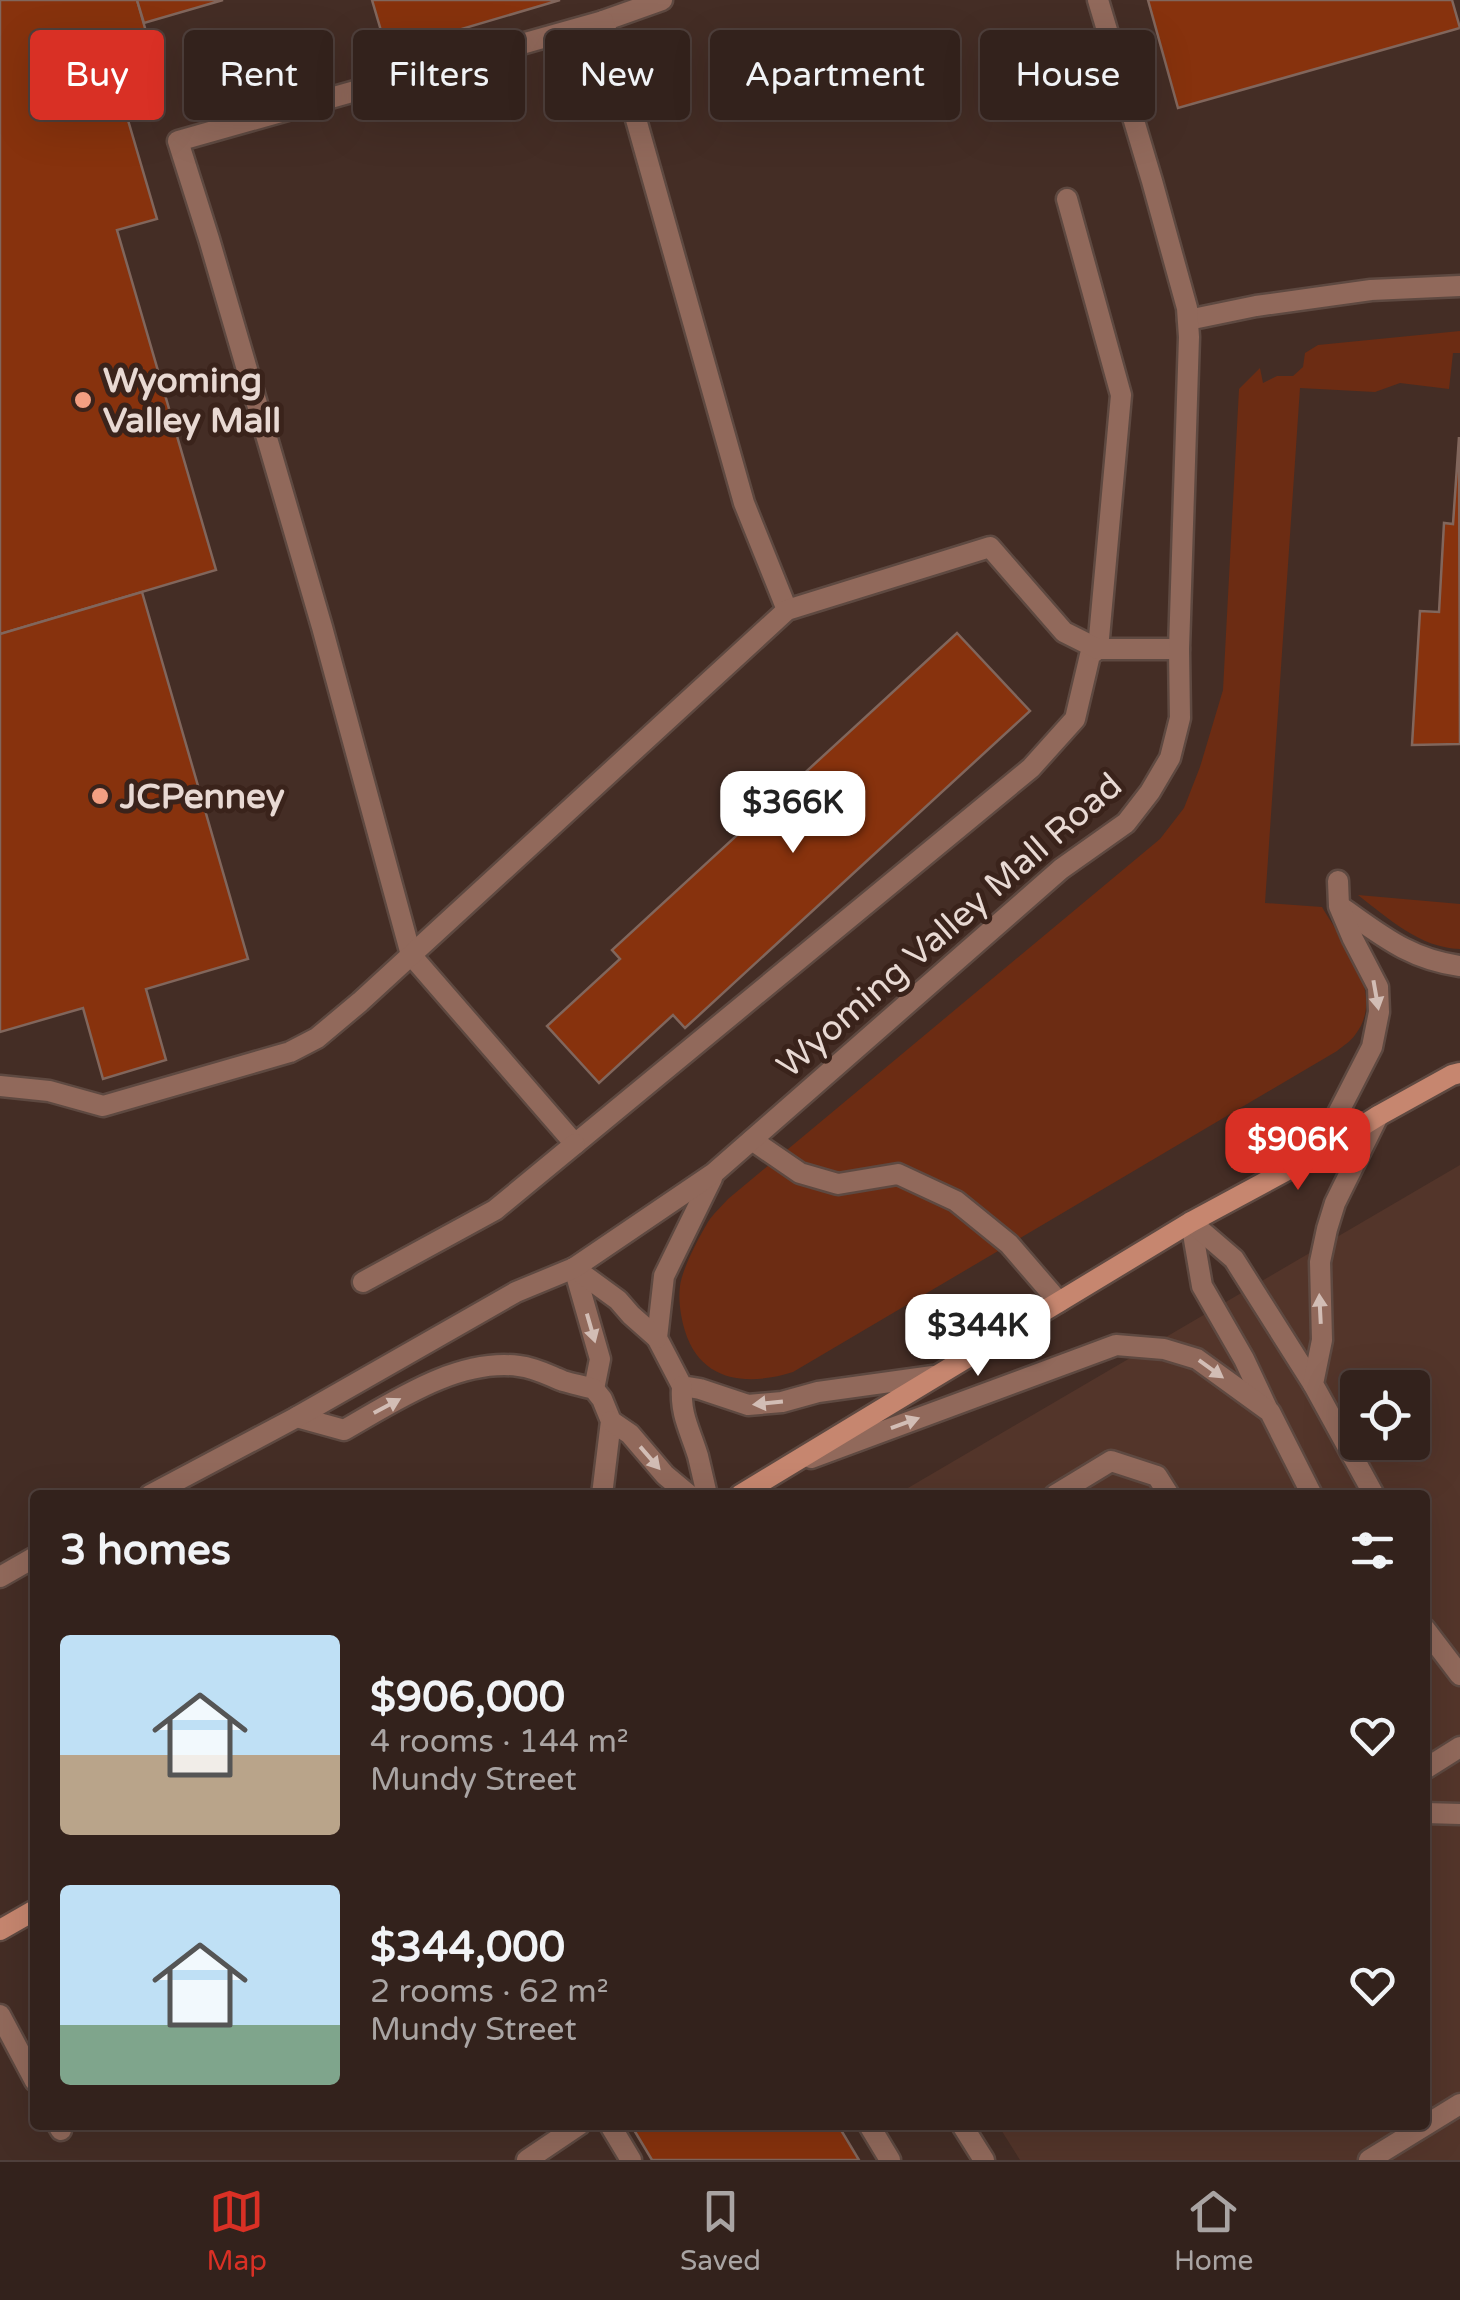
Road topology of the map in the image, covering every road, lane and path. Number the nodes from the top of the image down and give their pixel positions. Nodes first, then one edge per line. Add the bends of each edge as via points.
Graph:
1 (662, 0) edge
2 (1098, 0) edge
3 (603, 21) junction
4 (1067, 199) dead end
5 (1460, 286) edge
6 (1188, 320) junction
7 (787, 610) junction
8 (1098, 649) junction
9 (1178, 649) junction
10 (1338, 880) dead end
11 (1339, 906) junction
12 (411, 955) junction
13 (1460, 966) edge
14 (1458, 1072) edge
15 (0, 1086) edge
16 (1378, 1116) junction
17 (752, 1140) junction
18 (575, 1144) junction
19 (1316, 1154) junction
20 (714, 1173) junction
21 (1191, 1222) junction
22 (574, 1268) junction
23 (363, 1282) dead end
24 (1058, 1302) junction
25 (657, 1338) junction
26 (934, 1376) junction
27 (1314, 1384) junction
28 (682, 1386) junction
29 (594, 1389) junction
30 (1270, 1412) junction
31 (297, 1417) junction
32 (611, 1421) junction
33 (781, 1469) junction
34 (159, 1490) edge
35 (603, 1490) edge
36 (683, 1490) edge
37 (706, 1490) edge
38 (748, 1490) edge
39 (1063, 1490) edge
40 (1166, 1490) edge
41 (1309, 1490) edge
42 (1371, 1490) edge
43 (30, 1560) edge
44 (0, 1577) edge
45 (1430, 1636) edge
46 (1460, 1675) edge
47 (1460, 1747) edge
48 (1430, 1765) edge
49 (1430, 1812) edge
50 (1460, 1814) edge
51 (30, 1913) edge
52 (0, 1930) edge
53 (0, 2015) edge
54 (30, 2072) edge
55 (1460, 2104) edge
56 (1430, 2123) edge
57 (572, 2130) edge
58 (613, 2130) edge
59 (872, 2130) edge
60 (965, 2130) edge
61 (1418, 2130) edge
62 (527, 2160) edge
63 (631, 2160) edge
64 (890, 2160) edge
65 (984, 2160) edge
66 (1370, 2160) edge

1 - 3 lane
2 - 6 lane, Wyoming Valley Mall Road
3 - 7 lane via 744,503
3 - 12 lane via 178,142
4 - 8 lane via 1121,395
5 - 6 lane via 1371,290
6 - 9 lane, Wyoming Valley Mall Road
7 - 8 lane via 990,547 1064,632
7 - 12 lane
8 - 9 lane
8 - 18 lane via 1090,655 1076,719 1032,768
9 - 17 lane, Wyoming Valley Mall Road via 1180,718 1170,758 1126,823 1061,870
10 - 11 lane
11 - 13 lane via 1404,950
11 -> 19 lane via 1378,987 1379,1012 1372,1047
12 - 15 lane via 317,1038 254,1065 103,1106
12 - 18 lane
14 - 16 main road
16 - 19 main road
27 -> 16 lane via 1327,1229
17 - 20 lane, Wyoming Valley Mall Road
17 - 24 lane via 800,1172 838,1184 898,1174 956,1201 1009,1244
18 - 23 lane via 495,1210
19 - 21 main road
20 - 22 lane, Wyoming Valley Mall Road
20 - 25 lane via 664,1276
21 - 24 main road
21 - 27 lane via 1234,1259
21 - 30 lane via 1202,1286
22 - 25 lane
22 -> 29 lane via 600,1359
22 - 31 lane, Wyoming Valley Mall Road via 516,1292
24 - 26 main road
25 - 28 lane
26 -> 28 lane via 748,1405
26 - 33 main road
27 - 42 lane
28 - 37 lane via 685,1424
31 -> 29 lane via 344,1430 443,1379 497,1365 541,1370
29 - 32 lane
33 -> 30 lane via 1116,1345 1197,1358
30 - 41 lane
31 - 34 lane, Wyoming Valley Mall Road
32 - 35 lane
32 -> 36 lane
33 - 38 main road
39 - 40 lane via 1111,1461 1157,1476
43 - 44 lane
45 - 46 lane
47 - 48 lane
49 - 50 lane
51 - 52 main road
53 - 54 lane
55 - 56 lane
57 - 62 lane
58 - 63 lane
59 - 64 lane
60 - 65 lane
61 - 66 lane

